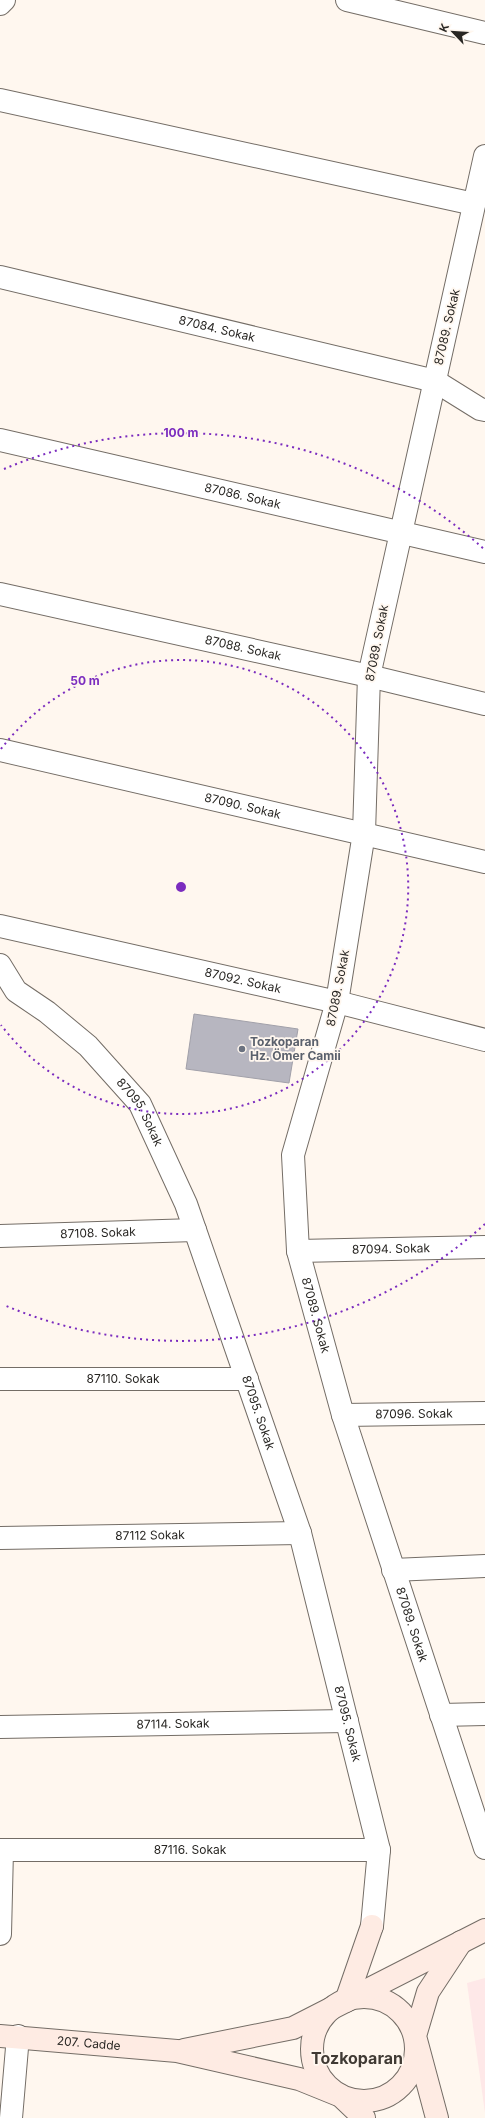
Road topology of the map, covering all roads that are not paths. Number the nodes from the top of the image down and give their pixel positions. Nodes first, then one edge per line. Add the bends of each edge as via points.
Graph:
1 (4, 0) edge
2 (347, 0) edge
3 (0, 4) edge
4 (485, 33) edge
5 (0, 100) edge
6 (485, 156) edge
7 (474, 204) junction
8 (0, 277) edge
9 (435, 381) junction
10 (485, 410) edge
11 (0, 440) edge
12 (401, 532) junction
13 (485, 552) edge
14 (0, 594) edge
15 (369, 676) junction
16 (485, 704) edge
17 (0, 750) edge
18 (364, 833) junction
19 (485, 862) edge
20 (0, 926) edge
21 (0, 965) edge
22 (337, 1002) junction
23 (485, 1040) edge
24 (195, 1230) junction
25 (0, 1236) edge
26 (485, 1247) edge
27 (298, 1251) junction
28 (0, 1378) edge
29 (247, 1379) junction
30 (485, 1413) edge
31 (343, 1415) junction
32 (300, 1533) junction
33 (0, 1538) edge
34 (485, 1566) edge
35 (393, 1570) junction
36 (485, 1714) edge
37 (442, 1715) junction
38 (347, 1721) junction
39 (0, 1727) edge
40 (485, 1848) edge
41 (1, 1850) edge
42 (379, 1850) junction
43 (485, 1930) edge
44 (0, 1934) edge
45 (462, 1940) junction
46 (346, 2000) junction
47 (9, 2036) edge
48 (415, 2036) junction
49 (177, 2051) junction
50 (341, 2096) junction
51 (11, 2118) edge
52 (364, 2118) edge
53 (437, 2118) edge

1 - 3 street
2 - 4 street
5 - 7 street
6 - 7 street, 87089. Sokak
7 - 9 street, 87089. Sokak
8 - 9 street, 87084. Sokak
9 - 10 street
9 - 12 street, 87089. Sokak
11 - 12 street, 87086. Sokak
12 - 13 street, 87086. Sokak
12 - 15 street, 87089. Sokak
14 - 15 street, 87088. Sokak
15 - 16 street, 87088. Sokak
15 - 18 street, 87089. Sokak
17 - 18 street, 87090. Sokak
18 - 19 street, 87090. Sokak
18 - 22 street, 87089. Sokak
20 - 22 street, 87092. Sokak
21 - 24 street, 87095. Sokak via 16,991 47,1012 88,1046 140,1104 186,1204
22 - 23 street, 87092. Sokak
22 - 27 street, 87089. Sokak via 293,1155
24 - 25 street, 87108. Sokak
24 - 29 street, 87095. Sokak
26 - 27 street, 87094. Sokak
27 - 31 street, 87089. Sokak
28 - 29 street, 87110. Sokak
29 - 32 street, 87095. Sokak
30 - 31 street, 87096. Sokak
31 - 35 street, 87089. Sokak
32 - 33 street, 87112 Sokak
32 - 38 street, 87095. Sokak
34 - 35 street
35 - 37 street, 87089. Sokak
36 - 37 street
37 - 40 street, 87089. Sokak
38 - 39 street, 87114. Sokak
38 - 42 street, 87095. Sokak
41 - 42 street, 87116. Sokak
41 - 44 street
42 - 46 street, 87095. Sokak via 372,1926
43 - 45 street
45 - 46 street
45 - 48 street via 428,1992
46 - 48 street via 363,1997 381,2000 396,2008 408,2020
46 - 49 street via 293,2028
46 - 50 street via 332,2009 320,2022 314,2038 312,2055 317,2071 327,2085
47 - 49 street, 207. Cadde
47 - 51 street
48 - 50 street via 416,2053 412,2070 390,2095 374,2101 357,2101
48 - 53 street
49 - 50 street via 299,2079
50 - 52 street

